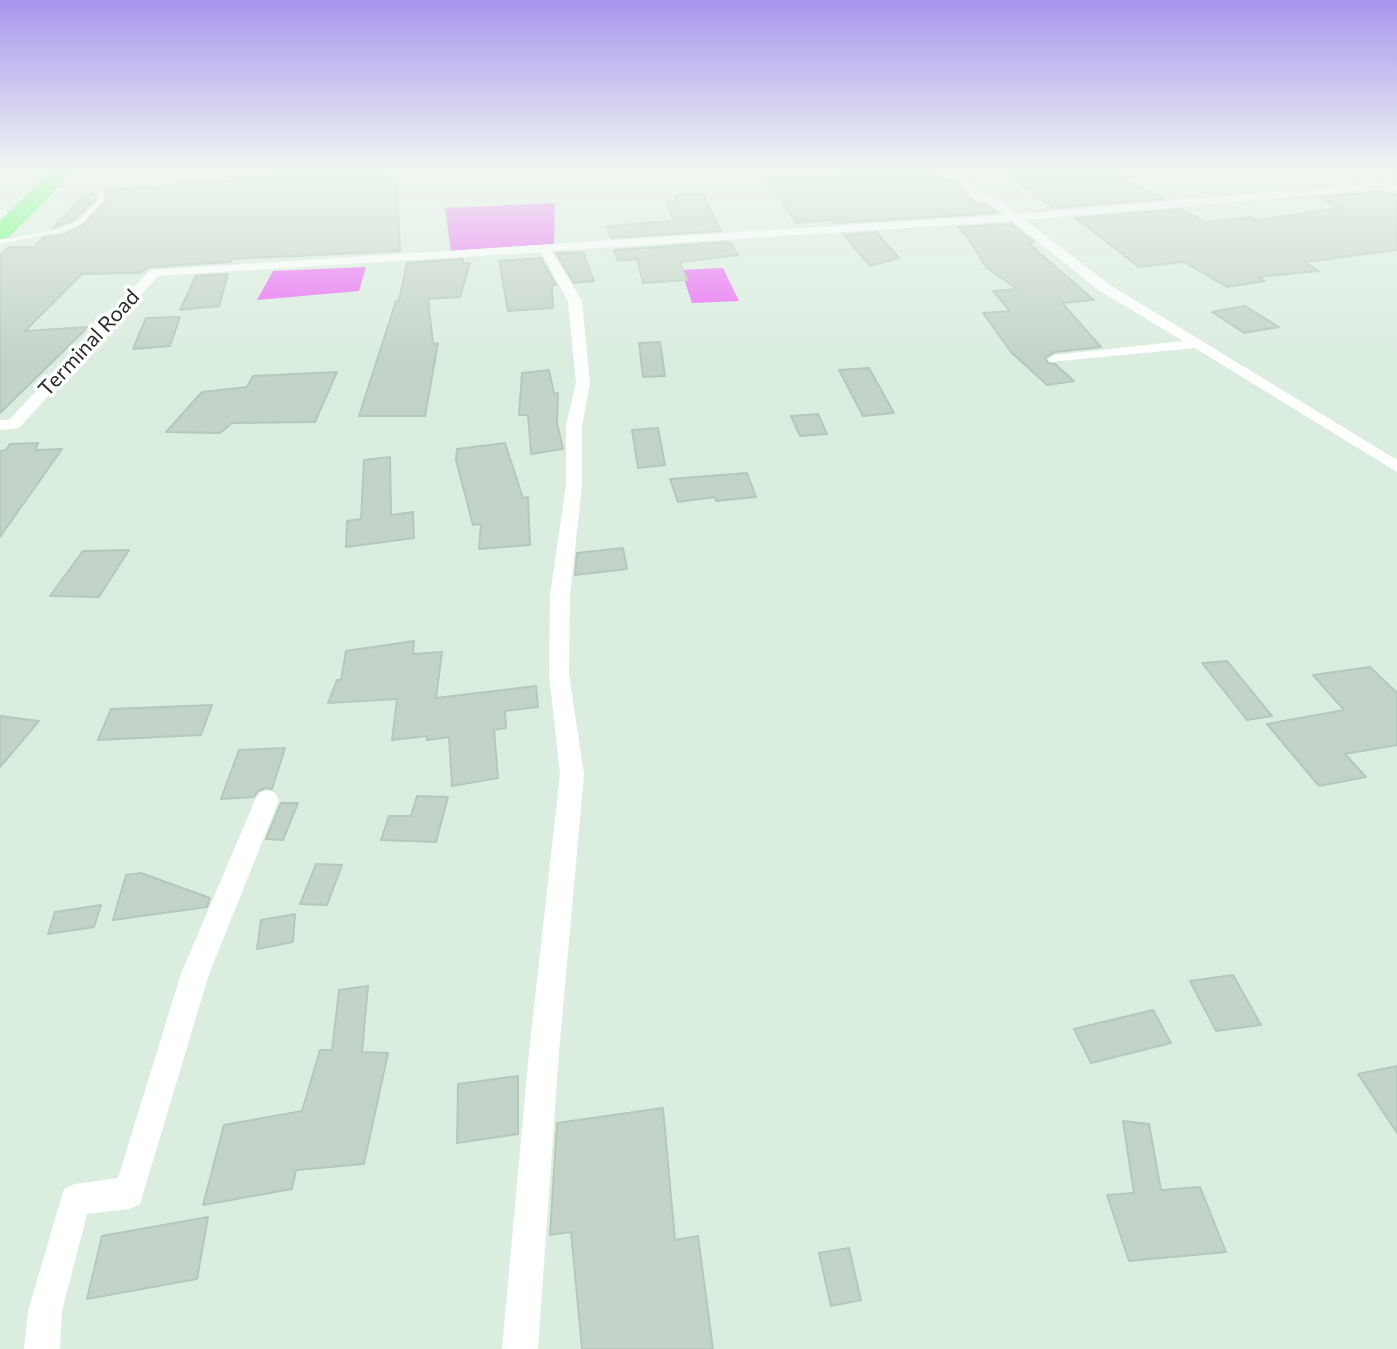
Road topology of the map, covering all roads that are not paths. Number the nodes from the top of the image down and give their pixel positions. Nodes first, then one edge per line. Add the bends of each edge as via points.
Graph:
1 (40, 233) edge
2 (787, 233) edge
3 (1033, 233) edge
4 (0, 242) edge
5 (545, 249) junction
6 (1195, 344) junction
7 (1055, 359) dead end
8 (0, 425) edge
9 (1397, 467) edge
10 (267, 800) dead end
11 (41, 1349) edge
12 (520, 1349) edge

1 - 4 lane
2 - 5 street, Terminal Road
3 - 6 street via 1105,288
5 - 8 street, Terminal Road via 154,272 13,425
5 - 12 street via 576,301 583,383 574,426 574,485 560,596 559,674 572,774
6 - 7 street
6 - 9 street
10 - 11 street via 195,974 129,1193 75,1200 45,1311

